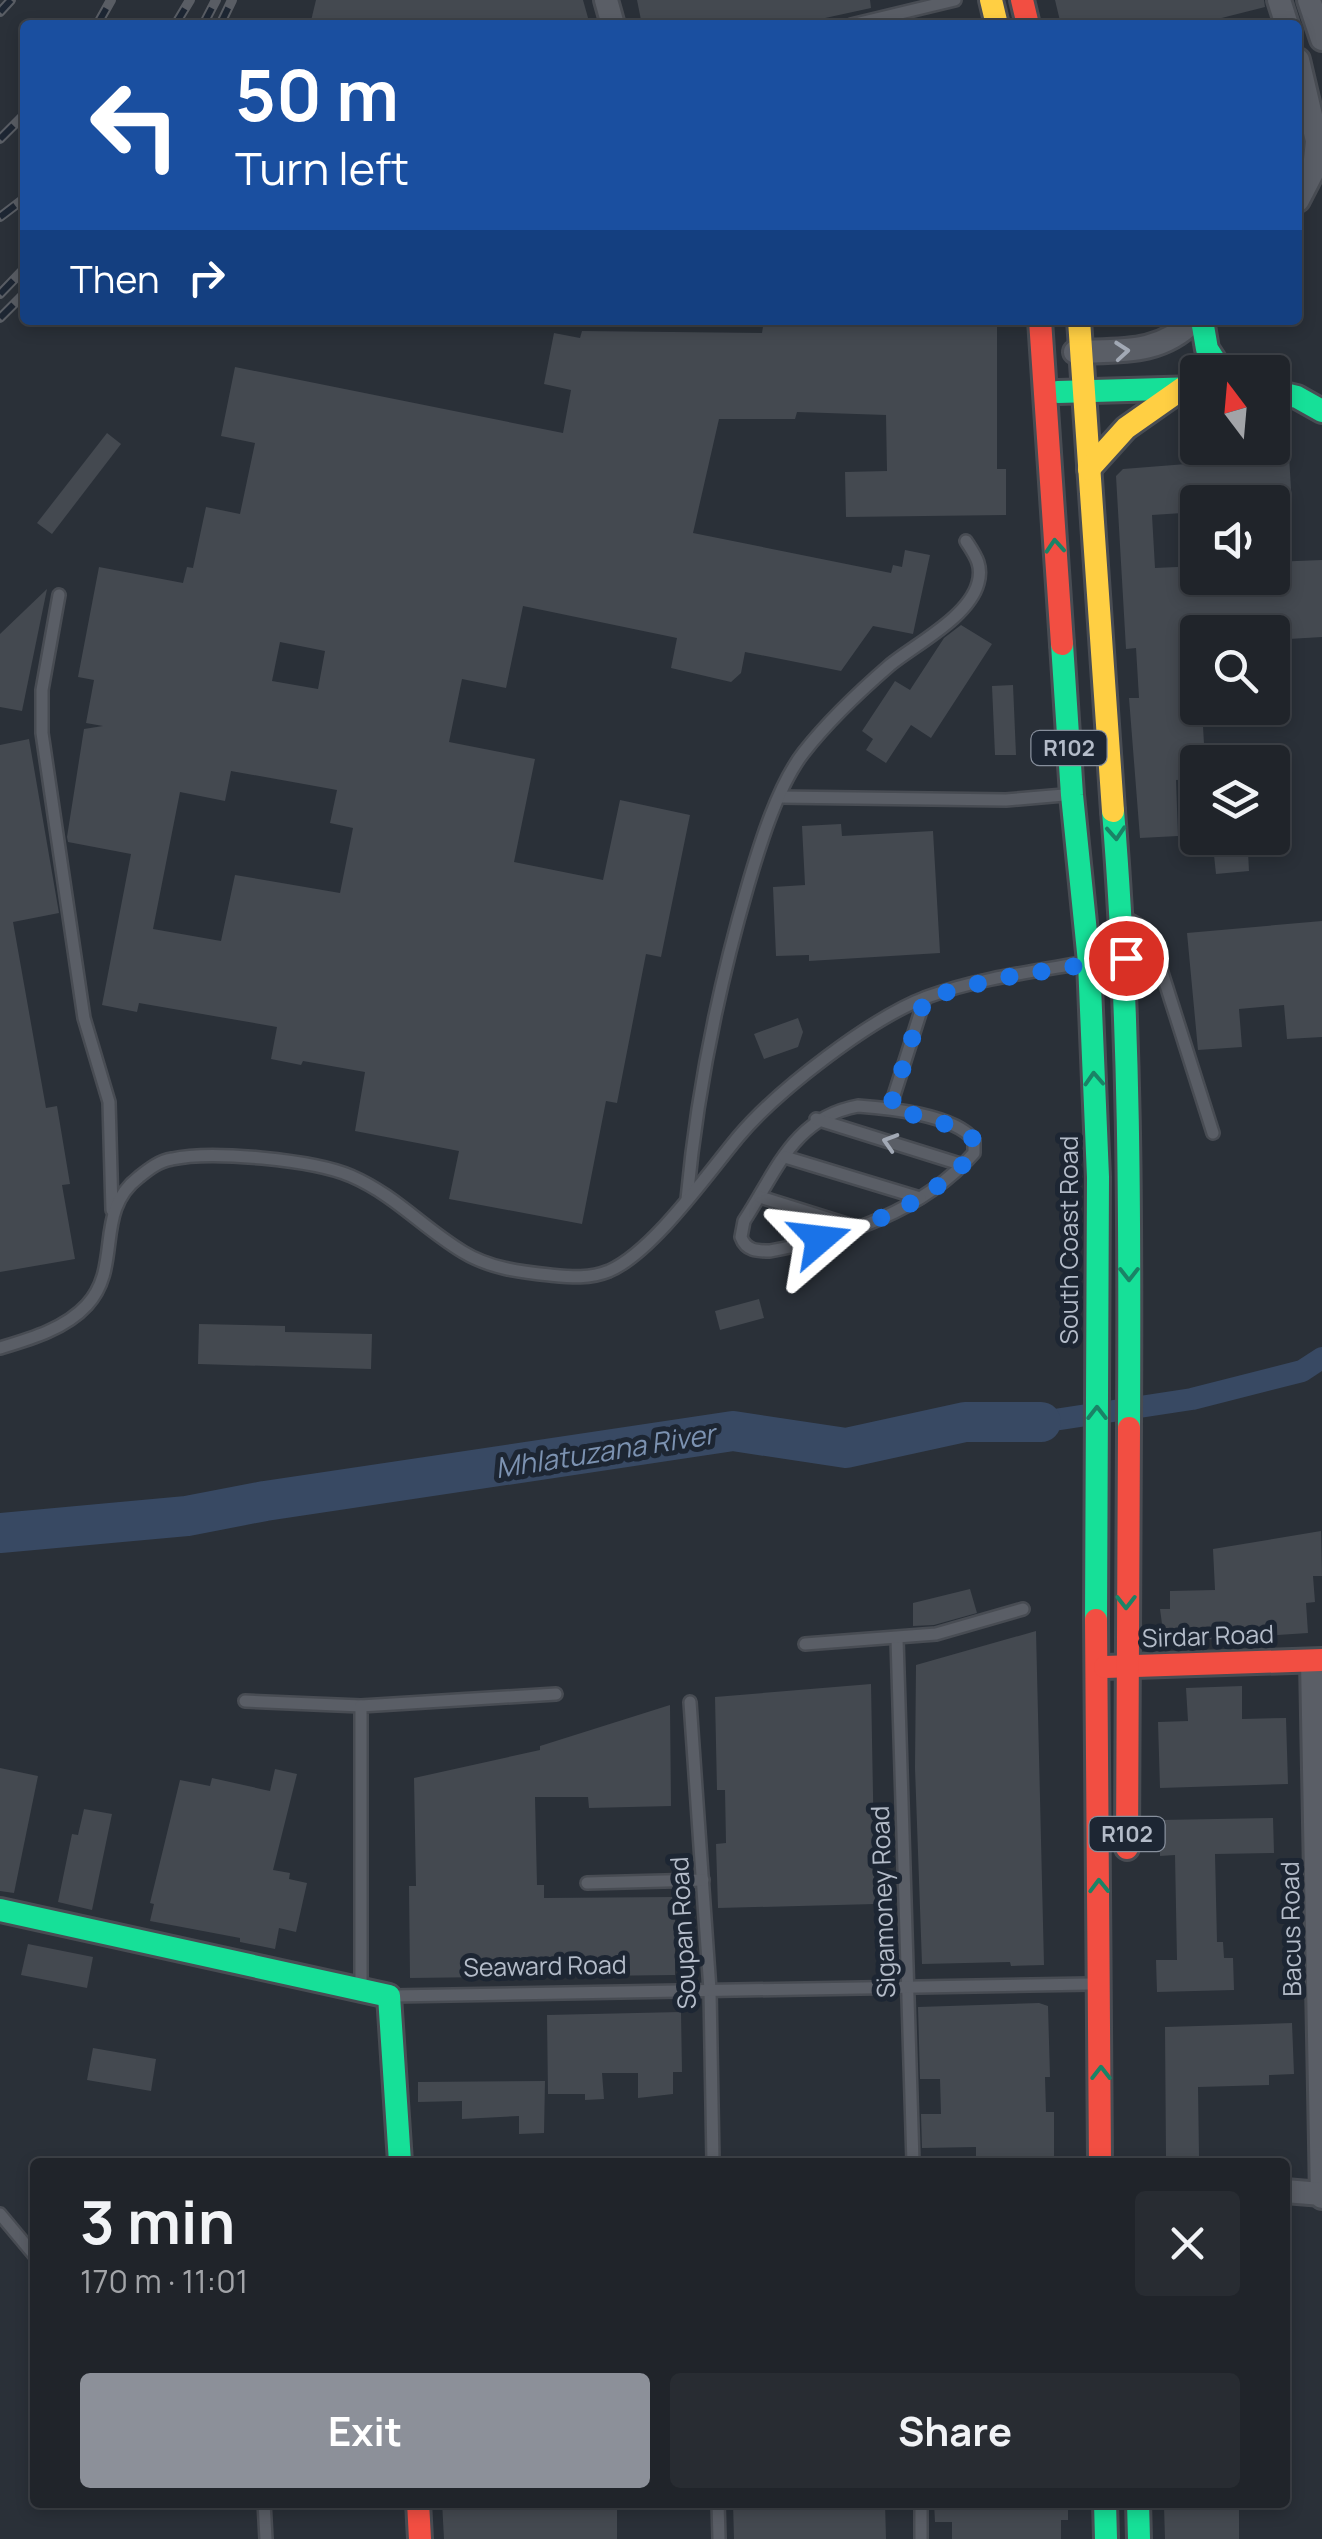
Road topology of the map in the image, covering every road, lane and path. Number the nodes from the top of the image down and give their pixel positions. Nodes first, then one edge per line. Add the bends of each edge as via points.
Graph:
1 (955, 0) edge
2 (1309, 0) edge
3 (872, 20) edge
4 (1322, 39) edge
5 (1302, 77) edge
6 (1318, 166) edge
7 (1302, 193) edge
8 (1040, 325) edge
9 (1080, 325) edge
10 (1188, 325) edge
11 (1203, 325) edge
12 (1083, 352) junction
13 (1042, 354) junction
14 (1212, 355) edge
15 (1322, 384) edge
16 (1180, 388) edge
17 (1086, 390) junction
18 (1044, 393) junction
19 (1180, 394) edge
20 (1290, 395) edge
21 (1297, 396) junction
22 (1322, 410) edge
23 (1088, 469) junction
24 (966, 542) dead end
25 (58, 595) dead end
26 (1097, 600) junction
27 (1058, 604) junction
28 (1101, 657) junction
29 (1063, 662) junction
30 (1093, 793) junction
31 (780, 797) junction
32 (1122, 920) junction
33 (1126, 958) junction
34 (1088, 962) junction
35 (925, 998) junction
36 (890, 1108) junction
37 (816, 1119) junction
38 (1213, 1134) dead end
39 (785, 1157) junction
40 (963, 1166) junction
41 (760, 1197) junction
42 (920, 1198) junction
43 (686, 1199) junction
44 (112, 1210) junction
45 (860, 1228) junction
46 (0, 1348) edge
47 (1023, 1608) dead end
48 (897, 1639) junction
49 (805, 1644) dead end
50 (1317, 1660) edge
51 (1126, 1666) junction
52 (1096, 1667) junction
53 (556, 1694) dead end
54 (245, 1701) dead end
55 (690, 1702) dead end
56 (361, 1706) junction
57 (1127, 1865) dead end
58 (702, 1880) junction
59 (587, 1883) dead end
60 (0, 1910) edge
61 (1101, 1984) junction
62 (909, 1988) junction
63 (361, 1989) junction
64 (710, 1990) junction
65 (389, 1996) junction
66 (400, 2158) edge
67 (713, 2158) edge
68 (913, 2158) edge
69 (1100, 2158) edge
70 (1290, 2192) edge
71 (1322, 2196) edge
72 (0, 2214) edge
73 (30, 2250) edge
74 (264, 2508) edge
75 (418, 2508) edge
76 (718, 2508) edge
77 (920, 2508) edge
78 (1105, 2508) edge
79 (1138, 2508) edge
80 (266, 2539) edge
81 (420, 2539) edge
82 (719, 2539) edge
83 (922, 2539) edge
84 (1106, 2539) edge
85 (1139, 2539) edge

1 - 3 lane
2 - 4 street
5 - 6 street
6 - 7 street
8 - 13 main road, South Coast Road / R102
9 - 12 main road, South Coast Road / R102
12 -> 10 street via 1152,347
11 - 14 main road
12 - 13 street
12 - 17 main road, South Coast Road / R102
13 - 18 main road, South Coast Road / R102
15 - 21 street
16 - 17 main road
17 - 18 main road
17 - 23 main road, South Coast Road / R102
27 -> 18 main road, South Coast Road / R102
19 - 23 main road via 1126,428
20 - 21 main road
21 - 22 main road
23 - 26 main road, South Coast Road / R102
24 - 31 lane via 980,561 978,585 938,631 832,720 801,756
25 - 44 lane via 42,733 84,1018 110,1102
26 - 27 main road
26 - 28 main road, South Coast Road / R102
27 - 29 main road, South Coast Road / R102
28 - 29 main road
28 - 30 main road, South Coast Road / R102
29 - 30 main road, South Coast Road / R102
30 - 31 lane via 1006,800
30 -> 32 main road, South Coast Road / R102
30 - 34 main road, South Coast Road / R102
31 - 43 lane via 763,832 726,965
32 - 33 main road, South Coast Road / R102
32 - 38 lane via 1142,927 1152,940
33 - 34 lane
33 -> 51 main road, South Coast Road / R102
34 - 35 lane
52 -> 34 main road, South Coast Road / R102 via 1098,1176
35 - 36 lane
35 - 43 lane via 872,1027 776,1099
36 - 37 lane via 858,1106
36 - 40 lane via 970,1134 976,1145
37 - 39 lane
40 -> 37 lane
39 - 41 lane
39 - 42 lane
40 - 42 lane
41 - 45 lane
41 - 45 lane via 741,1232 746,1247 756,1251
42 - 45 lane
43 - 44 lane via 630,1259 578,1278 490,1264 463,1252 381,1191 310,1163 172,1158 127,1186
44 - 46 lane via 105,1276 88,1305 56,1328
47 - 48 lane
48 - 49 lane
48 - 62 lane, Sigamoney Road
50 - 51 main road, Sirdar Road
50 - 71 street, Bacus Road
51 - 52 main road, Sirdar Road
51 - 57 main road, South Coast Road / R102
61 -> 52 main road, South Coast Road / R102
53 - 56 lane
54 - 56 lane
55 - 58 lane, Soupan Road
56 - 63 lane
58 - 59 lane
58 - 64 lane, Soupan Road
60 - 63 main road, Seaward Road
61 - 62 lane, Seaward Road
69 -> 61 main road, South Coast Road / R102
62 - 64 lane, Seaward Road
62 - 68 lane, Sigamoney Road
63 - 65 main road, Seaward Road
64 - 65 lane, Seaward Road
64 - 67 lane, Soupan Road
65 - 66 main road
70 - 71 street
72 - 73 lane
74 - 80 lane
75 - 81 main road
76 - 82 lane
77 - 83 lane
78 - 84 main road
79 - 85 main road

